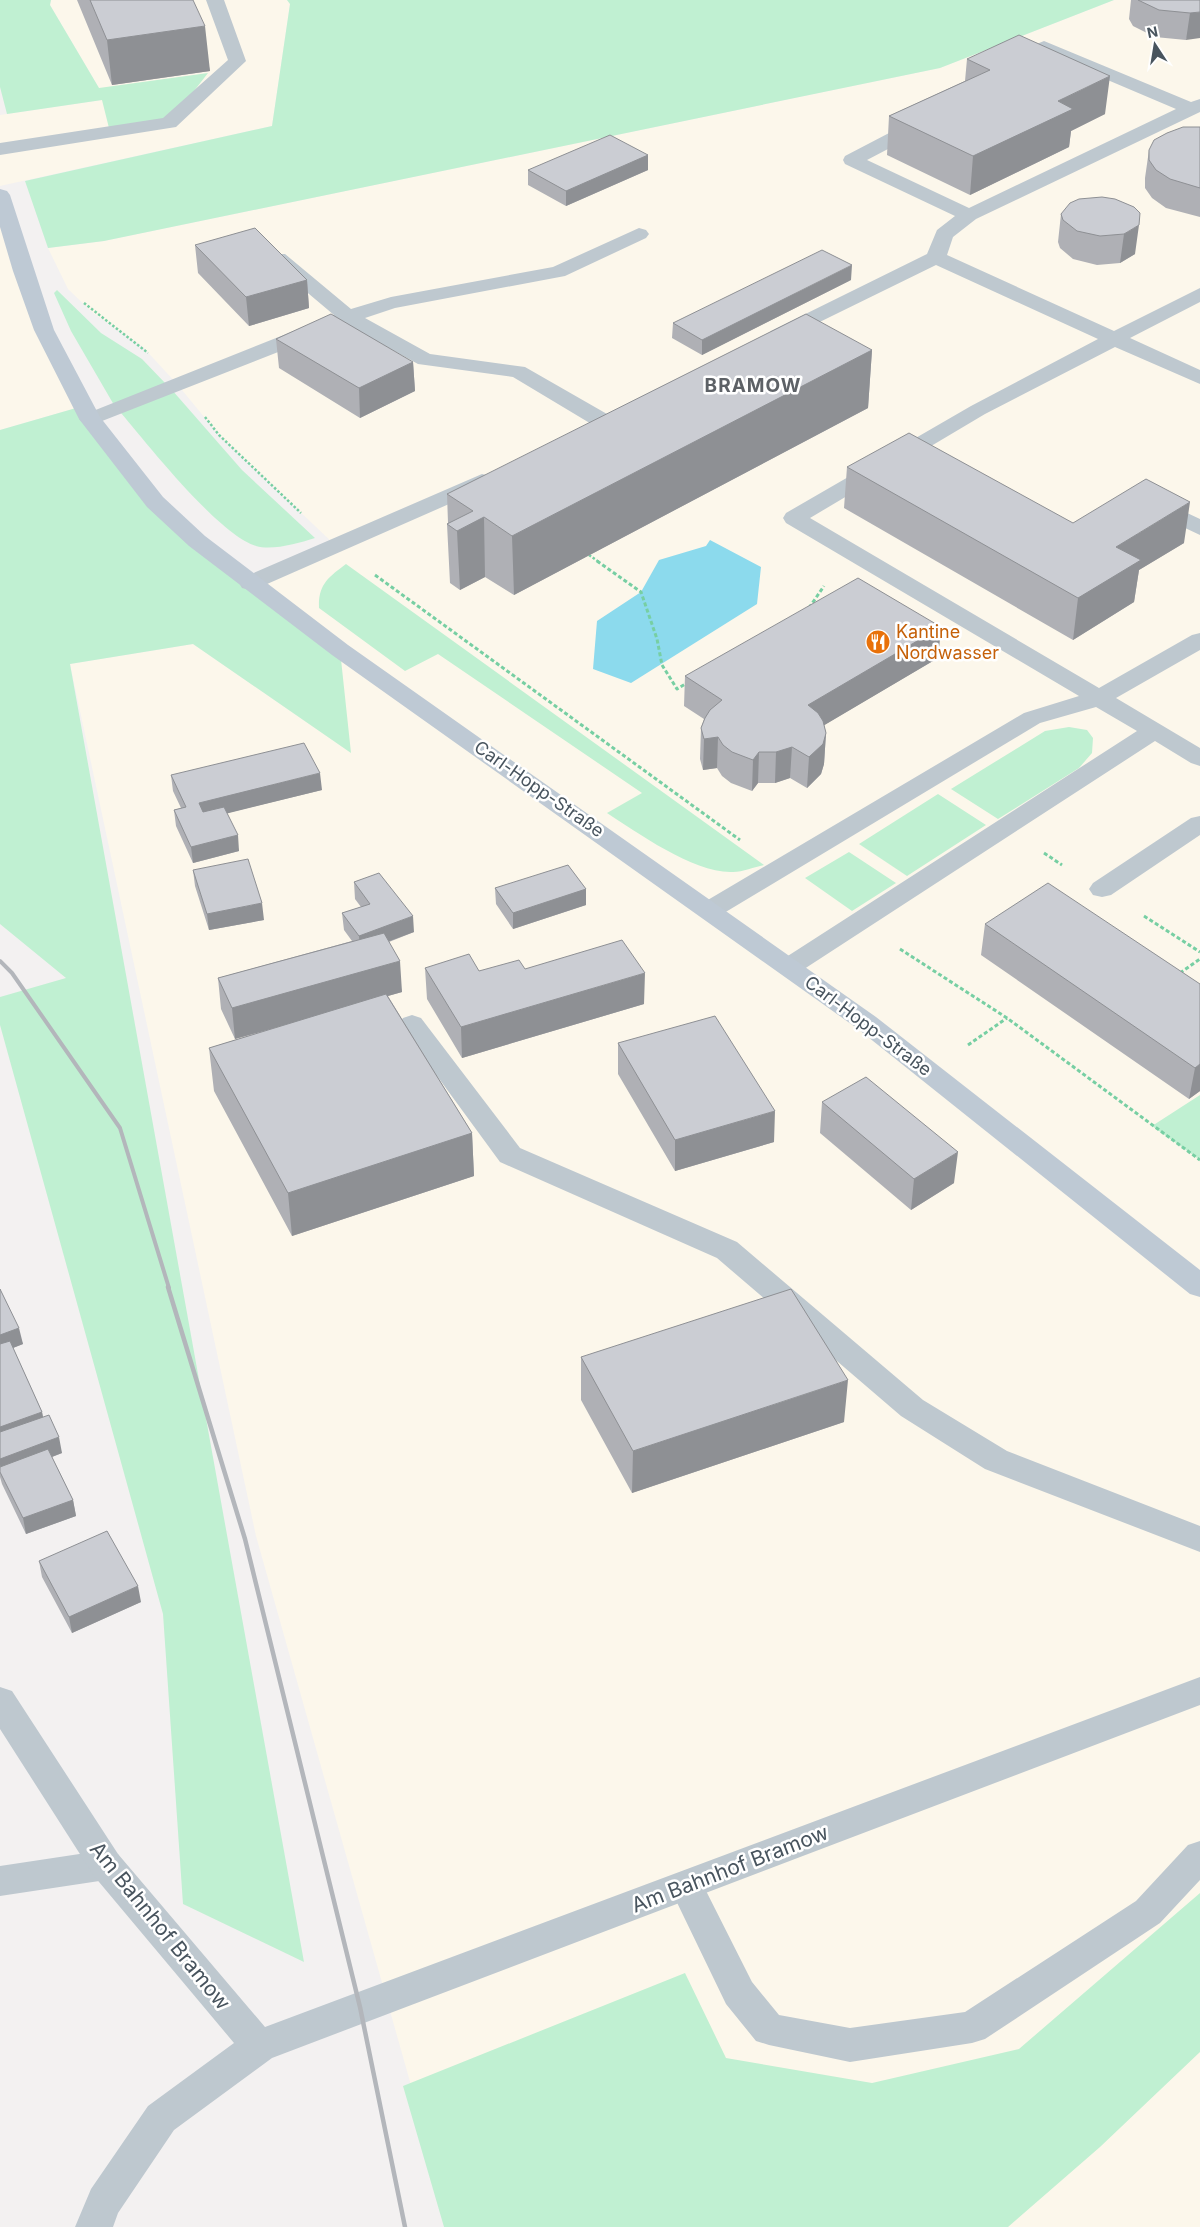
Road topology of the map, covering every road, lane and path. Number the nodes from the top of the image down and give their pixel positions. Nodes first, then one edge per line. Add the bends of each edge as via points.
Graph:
1 (215, 0) edge
2 (992, 70) edge
3 (1196, 107) edge
4 (931, 112) edge
5 (0, 150) edge
6 (0, 195) edge
7 (969, 215) junction
8 (639, 234) dead end
9 (267, 248) edge
10 (936, 257) junction
11 (1200, 294) edge
12 (81, 301) dead end
13 (348, 317) junction
14 (1115, 338) junction
15 (762, 343) edge
16 (1200, 378) edge
17 (177, 384) junction
18 (90, 419) junction
19 (580, 435) edge
20 (502, 472) edge
21 (1144, 500) edge
22 (1200, 528) edge
23 (334, 544) junction
24 (589, 555) dead end
25 (868, 562) junction
26 (250, 583) junction
27 (808, 609) edge
28 (1200, 640) edge
29 (694, 680) edge
30 (1098, 698) junction
31 (1154, 731) junction
32 (1200, 758) edge
33 (1200, 824) edge
34 (782, 868) junction
35 (1102, 889) dead end
36 (710, 910) junction
37 (859, 922) junction
38 (1200, 959) edge
39 (789, 967) junction
40 (1178, 974) edge
41 (1007, 1018) junction
42 (412, 1024) dead end
43 (961, 1049) dead end
44 (1200, 1160) edge
45 (1200, 1286) edge
46 (1200, 1539) edge
47 (1200, 1691) edge
48 (0, 1702) edge
49 (1200, 1856) edge
50 (106, 1865) junction
51 (0, 1881) edge
52 (686, 1886) junction
53 (259, 2046) junction
54 (94, 2227) edge

1 - 5 street via 237,61 169,124
2 - 3 street via 1044,46
3 - 7 street
4 - 7 street via 920,126 852,160
6 - 18 street, Carl-Hopp-Straße via 44,330
7 - 10 street via 944,234
8 - 13 street via 558,272 390,303
9 - 13 street
10 - 14 street
10 - 15 street
11 - 14 street
12 - 17 path via 143,347
13 - 17 street
13 - 19 street via 425,360 518,371 615,418
14 - 16 street
14 - 25 street via 978,410 794,518
17 - 18 street
17 - 23 path via 219,435
18 - 26 street, Carl-Hopp-Straße via 155,502
20 - 23 street via 406,517
21 - 22 street
23 - 26 street
23 - 34 path
24 - 29 path via 641,592 662,665 677,689
25 - 27 path via 823,586
25 - 30 street
26 - 36 street, Carl-Hopp-Straße
28 - 30 street
30 - 31 street
30 - 34 street via 1032,718
31 - 32 street
31 - 37 street
33 - 35 street
34 - 36 street
36 - 39 street, Carl-Hopp-Straße
37 - 39 street
37 - 41 path
38 - 40 path
39 - 45 street, Carl-Hopp-Straße via 867,1022
41 - 43 path
41 - 44 path
42 - 46 street via 510,1155 727,1250 912,1408 996,1460
47 - 52 street, Am Bahnhof Bramow
48 - 50 street, Am Bahnhof Bramow
49 - 52 street via 1148,1912 972,2027 850,2045 769,2028 739,1993
50 - 51 street
50 - 53 street, Am Bahnhof Bramow
52 - 53 street, Am Bahnhof Bramow
53 - 54 street, Am Bahnhof Bramow via 161,2118 104,2202

